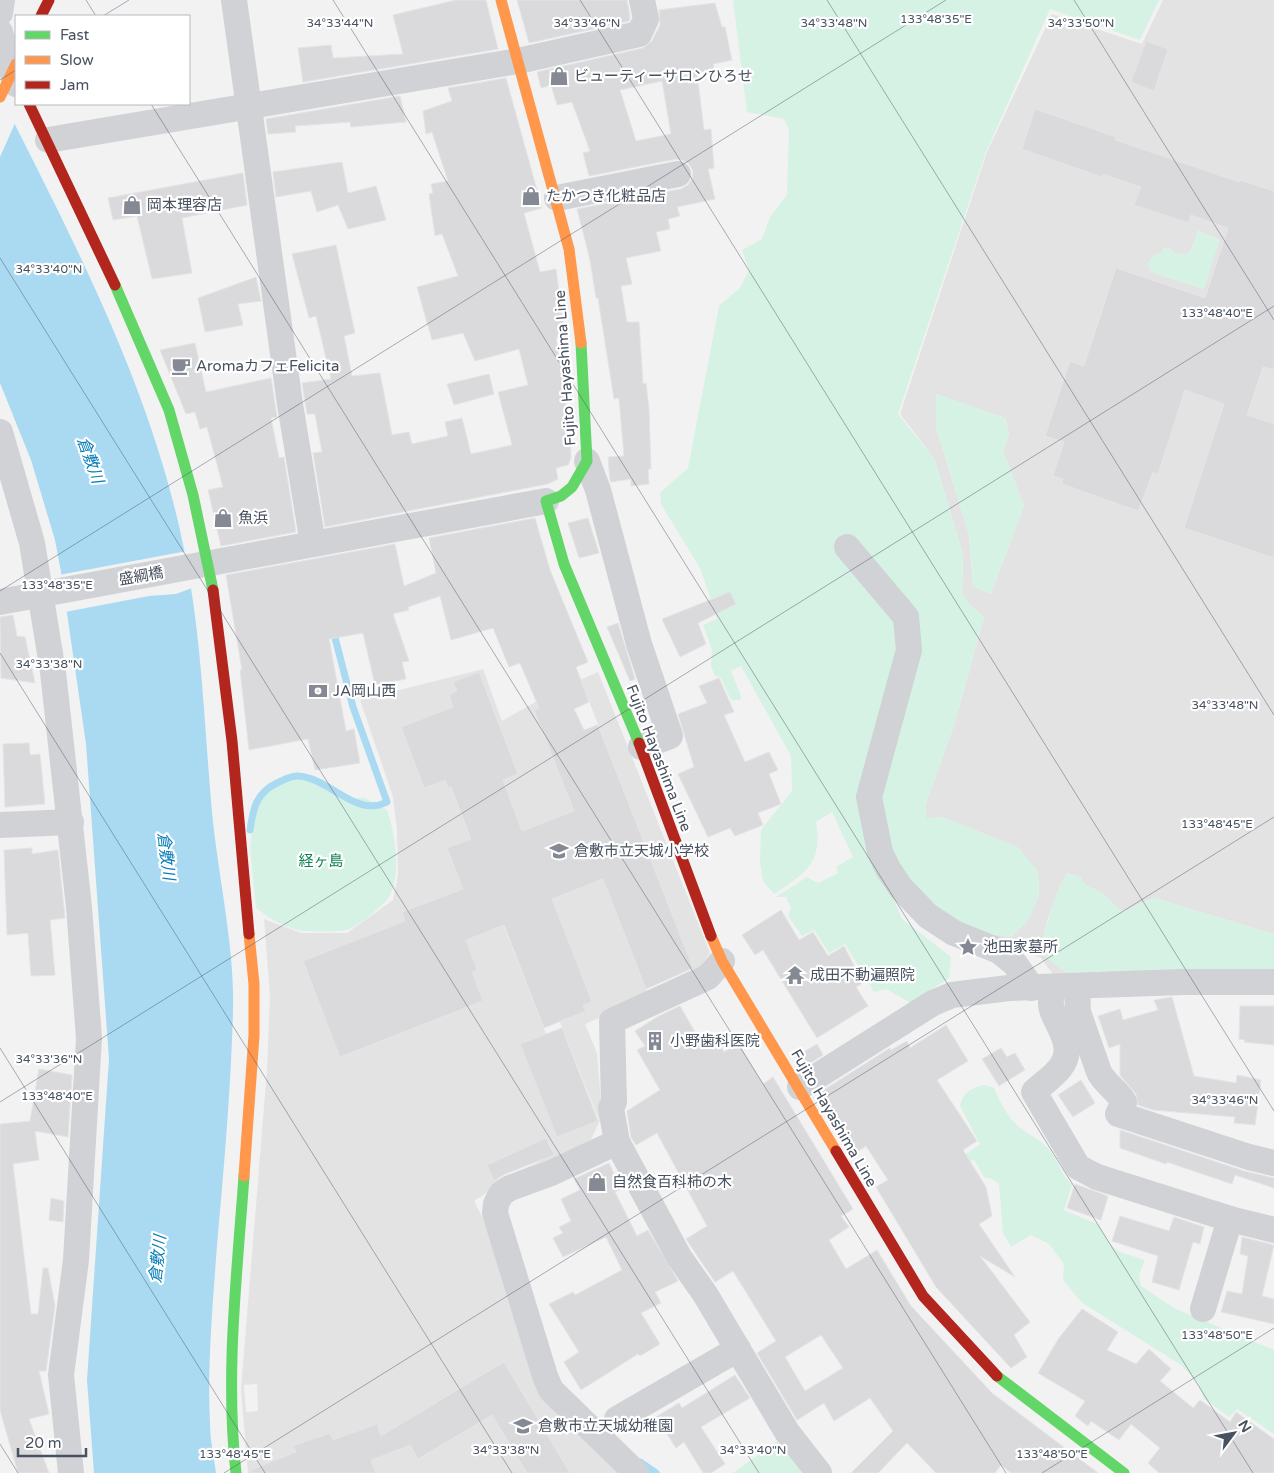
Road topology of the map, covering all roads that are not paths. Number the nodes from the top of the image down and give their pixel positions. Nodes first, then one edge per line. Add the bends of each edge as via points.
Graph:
1 (2, 0) edge
2 (49, 0) edge
3 (234, 0) edge
4 (501, 0) edge
5 (642, 0) edge
6 (0, 13) edge
7 (42, 15) edge
8 (0, 32) edge
9 (518, 61) junction
10 (13, 76) edge
11 (0, 97) edge
12 (30, 105) edge
13 (250, 106) junction
14 (48, 140) junction
15 (678, 174) dead end
16 (556, 198) junction
17 (0, 432) edge
18 (587, 461) junction
19 (546, 501) junction
20 (313, 544) junction
21 (847, 547) dead end
22 (205, 564) junction
23 (46, 593) junction
24 (0, 602) edge
25 (640, 747) junction
26 (71, 822) junction
27 (0, 825) edge
28 (722, 960) junction
29 (1274, 982) edge
30 (1077, 986) junction
31 (1042, 987) junction
32 (800, 1087) junction
33 (617, 1142) junction
34 (1274, 1162) edge
35 (1230, 1219) junction
36 (1274, 1230) edge
37 (1203, 1309) dead end
38 (738, 1349) junction
39 (617, 1419) dead end
40 (71, 1473) edge
41 (236, 1473) edge
42 (636, 1473) edge
43 (819, 1473) edge
44 (1124, 1473) edge

1 - 6 street
2 - 7 main road
3 - 13 street
4 - 9 main road, Fujito Hayashima Line
5 - 9 street via 646,18 639,34
8 - 10 street
9 - 13 street
9 - 16 main road, Fujito Hayashima Line
10 - 11 main road
12 - 14 main road
13 - 14 street
13 - 20 street via 290,404
14 - 22 main road via 169,410 193,495
15 - 16 street
16 - 18 main road, Fujito Hayashima Line via 569,249 577,303 586,405
17 - 23 street
18 - 19 main road, Fujito Hayashima Line via 570,491 560,498
18 - 25 street via 670,736
19 - 20 street, 盛綱橋
19 - 25 main road, Fujito Hayashima Line via 564,564
20 - 22 street, 盛綱橋
21 - 31 street via 906,618 909,650 869,798 880,852 897,882 928,916 954,933 999,951
22 - 23 street, 盛綱橋
22 - 41 main road via 223,658 254,984 254,1035 230,1370
23 - 24 street, 盛綱橋
23 - 26 street
25 - 28 main road, Fujito Hayashima Line
26 - 27 street
26 - 40 street via 89,1038 76,1260 61,1375
28 - 32 main road, Fujito Hayashima Line
28 - 33 street via 708,977 612,1022 614,1102 611,1108
29 - 30 street
30 - 31 street
30 - 34 street via 1078,1012 1099,1072 1124,1102 1118,1114 1232,1152
31 - 32 street via 952,994
31 - 35 street via 1064,1032 1066,1052 1061,1067 1034,1092 1078,1167 1097,1177
32 - 44 main road, Fujito Hayashima Line via 923,1296 1003,1382
33 - 38 street via 679,1257
33 - 42 street via 510,1188 501,1194 495,1213 551,1390
35 - 36 street
35 - 37 street
38 - 39 street
38 - 43 street via 787,1432

